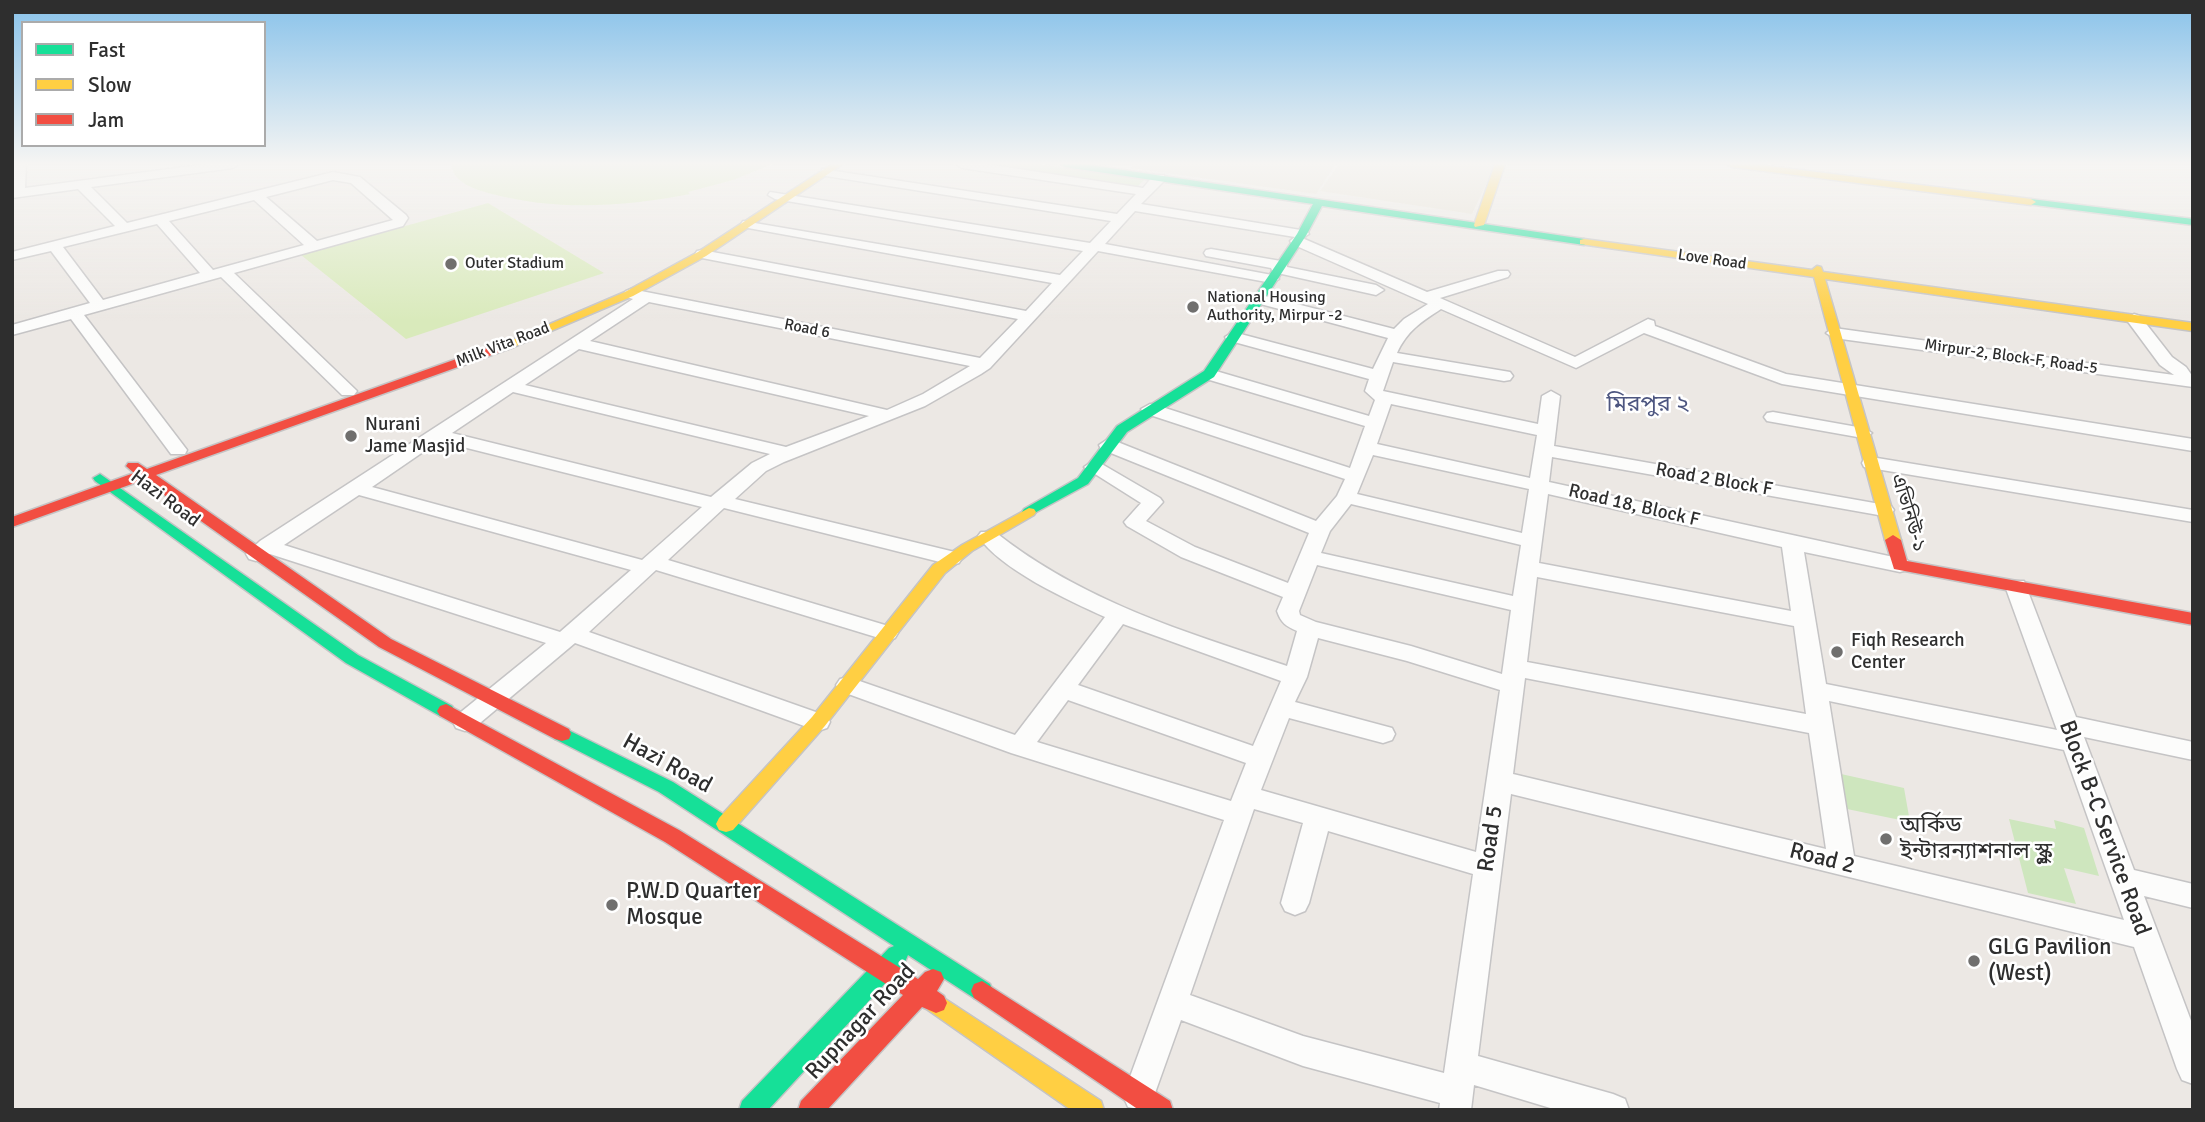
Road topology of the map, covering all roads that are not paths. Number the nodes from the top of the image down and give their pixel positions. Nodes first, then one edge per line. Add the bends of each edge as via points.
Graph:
1 (113, 216) edge
2 (163, 216) edge
3 (280, 216) edge
4 (399, 216) edge
5 (748, 216) edge
6 (758, 216) edge
7 (901, 216) edge
8 (975, 216) edge
9 (1123, 216) edge
10 (1149, 216) edge
11 (1311, 216) edge
12 (1435, 216) edge
13 (1442, 216) edge
14 (1482, 216) edge
15 (2155, 216) edge
16 (159, 218) junction
17 (1480, 222) junction
18 (2193, 222) edge
19 (748, 225) junction
20 (123, 227) junction
21 (963, 227) junction
22 (1299, 238) junction
23 (1098, 243) junction
24 (54, 245) junction
25 (314, 246) junction
26 (13, 254) edge
27 (702, 254) junction
28 (1277, 271) junction
29 (1817, 272) junction
30 (216, 273) junction
31 (1503, 274) dead end
32 (1063, 280) junction
33 (1376, 290) dead end
34 (630, 294) junction
35 (1258, 299) junction
36 (1434, 300) junction
37 (100, 306) junction
38 (75, 313) junction
39 (1029, 316) junction
40 (2134, 319) junction
41 (2193, 324) edge
42 (12, 330) edge
43 (1834, 333) junction
44 (1397, 335) junction
45 (1233, 337) junction
46 (575, 343) junction
47 (1387, 356) junction
48 (984, 364) junction
49 (1209, 374) junction
50 (1378, 376) junction
51 (1504, 376) dead end
52 (2188, 378) edge
53 (509, 386) junction
54 (348, 391) junction
55 (1851, 391) junction
56 (1551, 396) dead end
57 (1384, 399) junction
58 (1150, 409) junction
59 (887, 415) junction
60 (1773, 417) dead end
61 (1375, 423) junction
62 (1863, 433) junction
63 (436, 435) junction
64 (1545, 441) junction
65 (1108, 445) junction
66 (2193, 445) edge
67 (1368, 448) junction
68 (178, 450) junction
69 (785, 452) junction
70 (1871, 463) junction
71 (1093, 467) junction
72 (138, 470) junction
73 (1356, 476) junction
74 (106, 482) junction
75 (1539, 484) junction
76 (355, 488) junction
77 (1346, 497) junction
78 (717, 502) junction
79 (12, 508) edge
80 (1885, 510) junction
81 (2193, 516) edge
82 (12, 522) edge
83 (1320, 530) junction
84 (988, 536) junction
85 (1531, 541) junction
86 (1792, 544) junction
87 (261, 550) junction
88 (1310, 557) junction
89 (952, 558) junction
90 (648, 565) junction
91 (1900, 565) junction
92 (1528, 568) junction
93 (2016, 586) junction
94 (1296, 594) junction
95 (1523, 605) junction
96 (1119, 614) junction
97 (2193, 619) edge
98 (1804, 621) junction
99 (1309, 628) junction
100 (887, 633) junction
101 (568, 638) junction
102 (1513, 676) junction
103 (1295, 677) junction
104 (848, 685) junction
105 (1063, 689) junction
106 (1815, 690) junction
107 (494, 698) junction
108 (1281, 707) junction
109 (465, 722) junction
110 (818, 722) junction
111 (1821, 726) junction
112 (1383, 734) dead end
113 (2070, 734) junction
114 (1020, 746) junction
115 (2193, 751) edge
116 (1260, 758) junction
117 (1499, 781) junction
118 (1243, 805) junction
119 (1318, 817) junction
120 (726, 824) junction
121 (1842, 864) junction
122 (1487, 867) junction
123 (2123, 879) junction
124 (2193, 895) edge
125 (1294, 903) dead end
126 (2144, 937) junction
127 (909, 942) junction
128 (945, 966) junction
129 (885, 969) junction
130 (920, 993) junction
131 (1174, 1003) junction
132 (2193, 1069) edge
133 (1457, 1089) edge
134 (1150, 1103) edge
135 (816, 1108) edge
136 (751, 1110) edge
137 (1092, 1110) edge
138 (1613, 1110) edge

1 - 20 street
2 - 16 street
3 - 25 street
4 - 25 street via 398,223
5 - 34 street, Milk Vita Road
6 - 19 street, Milk Vita Road
7 - 21 street
8 - 21 street
9 - 23 street
10 - 22 street
11 - 22 street
12 - 17 street, Love Road
13 - 17 street, Love Road
14 - 17 street
15 - 18 street
16 - 20 street
16 - 30 street
17 - 29 street, Love Road
19 - 27 street, Milk Vita Road
19 - 32 street
20 - 24 street
21 - 23 street
22 - 28 street
22 - 36 street
23 - 28 street
23 - 32 street
24 - 26 street
24 - 37 street
25 - 30 street
27 - 34 street, Milk Vita Road
27 - 39 street
28 - 33 street
28 - 35 street
29 - 40 street, Love Road
29 - 41 street, Love Road
29 - 43 street, এভিনিউ-১
30 - 37 street
30 - 54 street
31 - 36 street
32 - 39 street
34 - 46 street, Milk Vita Road
34 - 48 street, Road 6
34 - 54 street, Milk Vita Road
34 - 72 street, Milk Vita Road via 436,371
35 - 44 street
35 - 45 street
36 - 44 street
36 - 55 street via 1576,363 1646,326 1769,377
37 - 38 street
38 - 42 street
38 - 68 street
39 - 48 street
40 - 41 street, Love Road
40 - 52 street via 2166,361
43 - 52 street, Mirpur-2, Block-F, Road-5
43 - 55 street, এভিনিউ-১
44 - 47 street
45 - 49 street
45 - 50 street
46 - 53 street, Milk Vita Road
46 - 59 street
47 - 50 street
47 - 51 street
48 - 59 street via 949,387
49 - 58 street
49 - 61 street
50 - 57 street via 1374,391
53 - 63 street, Milk Vita Road
53 - 69 street
54 - 68 street, Milk Vita Road
55 - 62 street, এভিনিউ-১
55 - 66 street
56 - 64 street, Road 5
57 - 61 street
57 - 64 street, Road 2 Block F
58 - 65 street
58 - 73 street
59 - 69 street
60 - 62 street
61 - 67 street
62 - 70 street, এভিনিউ-১
63 - 76 street, Milk Vita Road
63 - 78 street
64 - 75 street, Road 5
64 - 80 street, Road 2 Block F
65 - 71 street
65 - 83 street
67 - 73 street
67 - 75 street, Road 18, Block F
68 - 72 street, Milk Vita Road
69 - 78 street
70 - 80 street, এভিনিউ-১
70 - 81 street
71 - 84 street via 1083,481
71 - 94 street via 1153,502 1134,522 1188,552
72 - 74 street, Milk Vita Road
72 - 87 street, Hazi Road
73 - 77 street
74 - 79 street, Milk Vita Road
74 - 82 street, Milk Vita Road
74 - 109 street, Hazi Road via 352,659
75 - 85 street, Road 5
75 - 86 street, Road 18, Block F
76 - 87 street, Milk Vita Road
76 - 90 street
77 - 83 street
77 - 85 street
78 - 89 street
78 - 90 street
80 - 91 street, এভিনিউ-১
83 - 88 street
84 - 89 street
84 - 96 street via 1051,582
85 - 92 street, Road 5
86 - 91 street, Road 18, Block F
86 - 98 street
87 - 101 street
87 - 107 street, Hazi Road via 385,643
88 - 94 street
88 - 95 street
89 - 100 street
90 - 100 street
90 - 101 street
91 - 93 street, এভিনিউ-১
92 - 95 street, Road 5
92 - 98 street
93 - 97 street, এভিনিউ-১
93 - 113 street, Block B-C Service Road
94 - 99 street via 1288,611 1291,619
95 - 102 street, Road 5
96 - 103 street
96 - 105 street
98 - 106 street
99 - 102 street
99 - 103 street
100 - 104 street
101 - 107 street
101 - 110 street
102 - 111 street
102 - 117 street, Road 5
103 - 108 street
104 - 110 street
104 - 114 street
105 - 114 street
105 - 116 street
106 - 111 street
106 - 113 street
107 - 109 street
107 - 120 street, Hazi Road via 666,787
108 - 112 street
108 - 116 street
109 - 129 street, Hazi Road via 672,836
110 - 120 street
111 - 121 street
113 - 115 street
113 - 123 street, Block B-C Service Road
114 - 118 street
116 - 118 street
117 - 121 street, Road 2
117 - 122 street, Road 5
118 - 119 street
118 - 131 street
119 - 122 street
119 - 125 street
120 - 127 street, Hazi Road
121 - 126 street, Road 2
122 - 133 street, Road 5
123 - 124 street
123 - 126 street, Block B-C Service Road
126 - 132 street, Block B-C Service Road
127 - 128 street, Hazi Road
127 - 129 street
128 - 130 street, Rupnagar Road
128 - 134 street, Hazi Road
129 - 130 street, Hazi Road
129 - 136 street
130 - 135 street, Rupnagar Road
130 - 137 street, Hazi Road
131 - 133 street via 1303,1051
131 - 134 street
133 - 138 street

